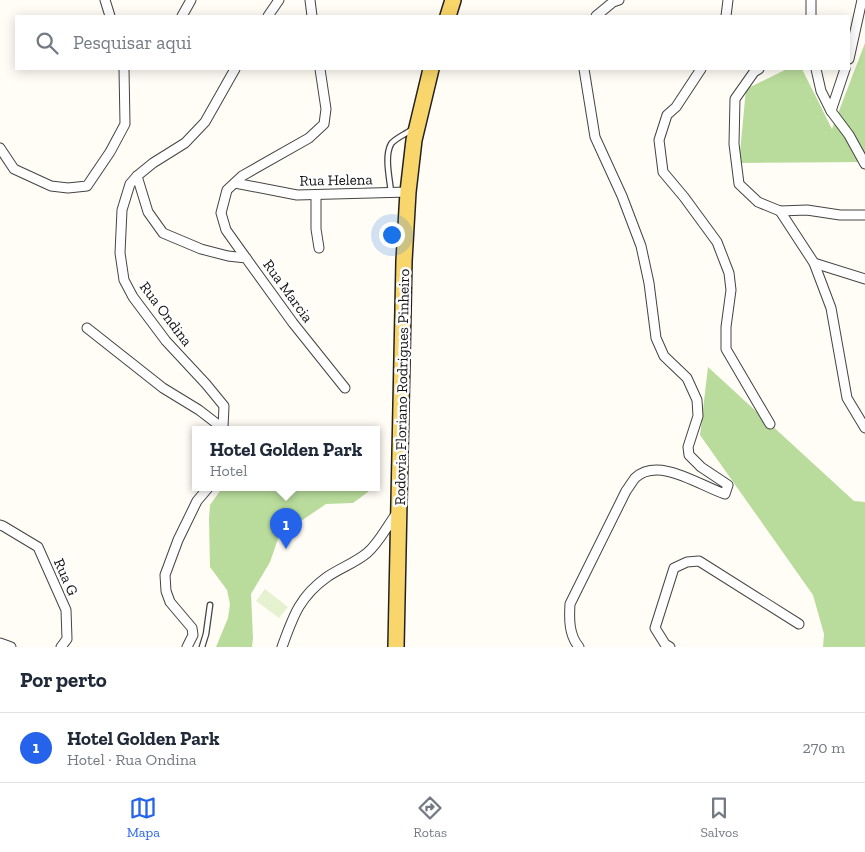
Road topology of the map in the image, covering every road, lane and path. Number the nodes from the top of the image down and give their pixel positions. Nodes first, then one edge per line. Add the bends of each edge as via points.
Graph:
1 (105, 0) edge
2 (191, 0) edge
3 (278, 0) edge
4 (310, 0) edge
5 (453, 0) edge
6 (619, 0) edge
7 (728, 0) edge
8 (811, 0) edge
9 (862, 0) edge
10 (110, 15) edge
11 (183, 15) edge
12 (269, 15) edge
13 (312, 15) edge
14 (448, 15) edge
15 (597, 15) edge
16 (726, 15) edge
17 (811, 15) edge
18 (850, 54) edge
19 (124, 70) edge
20 (234, 70) edge
21 (320, 70) edge
22 (431, 70) edge
23 (586, 70) edge
24 (700, 70) edge
25 (757, 70) edge
26 (816, 70) edge
27 (845, 70) edge
28 (831, 111) junction
29 (417, 126) junction
30 (0, 148) edge
31 (865, 164) edge
32 (137, 176) junction
33 (235, 183) junction
34 (392, 192) junction
35 (408, 192) junction
36 (316, 195) junction
37 (780, 211) junction
38 (865, 215) edge
39 (319, 248) dead end
40 (246, 258) junction
41 (814, 263) junction
42 (865, 279) edge
43 (87, 328) dead end
44 (345, 388) dead end
45 (770, 424) dead end
46 (220, 426) edge
47 (224, 426) edge
48 (865, 428) edge
49 (205, 491) edge
50 (400, 510) junction
51 (1, 524) edge
52 (210, 605) dead end
53 (799, 624) dead end
54 (0, 643) edge
55 (11, 647) edge
56 (61, 647) edge
57 (187, 647) edge
58 (202, 647) edge
59 (282, 647) edge
60 (396, 647) edge
61 (580, 647) edge
62 (670, 647) edge

1 - 10 street
2 - 11 street
3 - 12 street
4 - 13 street
5 - 14 main road
6 - 15 street
7 - 16 street
8 - 17 street
9 - 18 street
19 - 30 street via 125,124 86,186 51,186 14,169
20 - 32 street via 205,122 185,143
21 - 33 street via 326,109 324,124 309,138
22 - 29 main road, Rodovia Floriano Rodrigues Pinheiro
23 - 61 street via 595,137 641,246 656,338 664,356 687,378 697,400 698,416 688,447 689,455 728,485 725,494 658,469 644,472 634,479 570,604 572,639
24 - 45 street via 668,115 659,140 663,172 717,242 729,273 731,290 726,349
25 - 37 street via 735,99 734,144 739,184 758,202
26 - 28 street via 821,91
27 - 28 street
28 - 31 street
29 - 34 lane via 392,142 388,162
29 - 35 main road, Rodovia Floriano Rodrigues Pinheiro
32 - 40 street, Rua Marcia via 148,212 162,234 201,249
32 - 47 street, Rua Ondina via 130,184 122,210 120,253 124,280 166,341 224,406
33 - 36 street, Rua Helena via 297,195
33 - 40 street via 227,190 221,213 226,230
34 - 35 street, Rua Helena
34 - 36 street, Rua Helena
35 - 50 main road, Rodovia Floriano Rodrigues Pinheiro
36 - 39 street
37 - 38 street
37 - 41 street
40 - 44 street, Rua Marcia
41 - 42 street
41 - 48 street via 831,308 847,398
43 - 46 street, Rua Ondina via 163,388
49 - 57 street via 178,540 165,575 170,602 192,628
50 - 59 street via 368,553 309,592 291,620
50 - 60 main road, Rodovia Floriano Rodrigues Pinheiro
51 - 56 street, Rua G via 38,547 66,610 66,639
52 - 58 lane
53 - 62 street via 699,561 687,562 674,568 656,628
54 - 55 street

